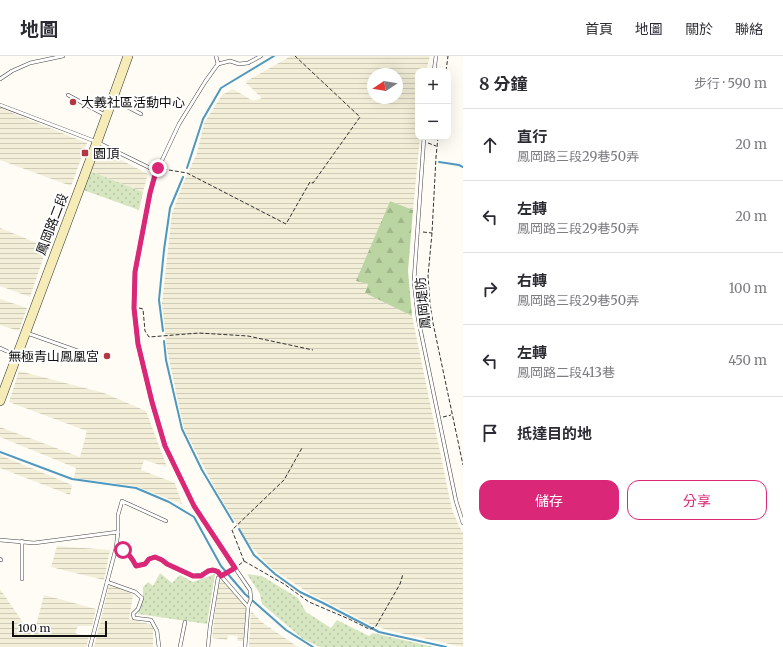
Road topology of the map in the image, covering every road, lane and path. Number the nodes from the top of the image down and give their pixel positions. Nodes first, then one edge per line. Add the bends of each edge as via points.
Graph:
1 (63, 56) edge
2 (128, 56) edge
3 (216, 56) edge
4 (260, 56) edge
5 (295, 56) edge
6 (436, 56) edge
7 (448, 56) edge
8 (218, 64) junction
9 (434, 68) edge
10 (446, 68) edge
11 (0, 79) edge
12 (68, 95) dead end
13 (113, 99) junction
14 (0, 105) edge
15 (141, 114) dead end
16 (107, 116) junction
17 (438, 140) edge
18 (97, 142) junction
19 (423, 142) joint
20 (437, 146) junction
21 (158, 168) junction
22 (416, 231) junction
23 (432, 233) junction
24 (134, 308) junction
25 (433, 323) junction
26 (419, 326) junction
27 (25, 333) junction
28 (0, 348) edge
29 (313, 350) dead end
30 (17, 356) junction
31 (92, 356) dead end
32 (0, 401) edge
33 (453, 415) junction
34 (438, 418) junction
35 (302, 448) dead end
36 (463, 465) edge
37 (166, 521) dead end
38 (463, 523) edge
39 (118, 532) junction
40 (0, 540) edge
41 (22, 542) junction
42 (116, 548) junction
43 (244, 561) junction
44 (235, 568) junction
45 (403, 574) dead end
46 (221, 576) junction
47 (22, 579) dead end
48 (107, 582) junction
49 (248, 607) junction
50 (185, 622) dead end
51 (90, 647) edge
52 (159, 647) edge
53 (180, 647) edge
54 (208, 647) edge
55 (245, 647) edge

1 - 11 lane via 30,63
2 - 13 street, 鳳岡路二段
3 - 8 lane
4 - 8 lane via 248,63
5 - 21 path via 360,117 313,183 310,182 286,224 187,173
6 - 9 lane
7 - 10 path
8 - 21 lane via 179,124
12 - 16 lane
13 - 15 lane
13 - 16 street, 鳳岡路二段
14 - 18 lane
16 - 18 street, 鳳岡路二段
17 - 20 path, 鳳岡堤防
18 - 21 lane via 152,169
18 - 27 street, 鳳岡路二段
19 - 20 path
19 - 22 lane
20 - 23 path, 鳳岡堤防
21 - 24 lane via 150,193 135,272
22 - 23 path
22 - 26 lane via 414,281
23 - 25 path, 鳳岡堤防 via 428,276
24 - 29 path via 143,309 144,331 149,337 199,333 248,336
24 - 44 lane via 140,351 165,446 194,506
25 - 26 path
25 - 33 path, 鳳岡堤防
26 - 34 lane
27 - 30 street, 鳳岡路二段
27 - 31 lane
28 - 30 lane
30 - 32 street, 鳳岡路二段
33 - 34 path
33 - 36 path, 鳳岡堤防
34 - 38 lane
35 - 43 path via 284,480 232,530
37 - 39 lane via 122,501 118,515
39 - 41 lane via 34,543
39 - 42 lane
40 - 41 lane
41 - 47 lane
42 - 46 lane via 126,552 136,566 145,564 155,557 193,576 201,576 213,570
42 - 48 lane
43 - 44 path
43 - 45 path via 309,602 368,629 376,626
44 - 46 lane
44 - 49 lane via 250,590 251,599
46 - 49 lane
46 - 54 lane via 218,578
48 - 51 lane
48 - 52 lane via 135,592 142,598 134,618 151,620 157,631
49 - 55 lane
50 - 53 lane

